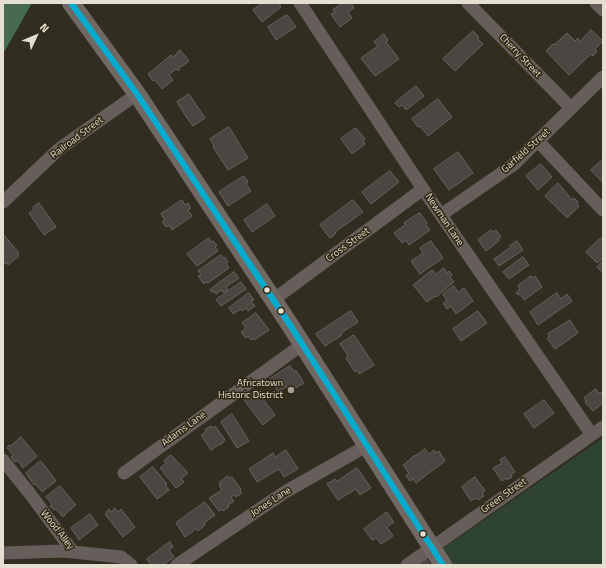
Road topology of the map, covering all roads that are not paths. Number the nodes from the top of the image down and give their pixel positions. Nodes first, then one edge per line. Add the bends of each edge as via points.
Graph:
1 (300, 3) edge
2 (468, 3) edge
3 (596, 3) edge
4 (74, 4) edge
5 (603, 10) edge
6 (603, 77) edge
7 (137, 94) junction
8 (571, 108) junction
9 (538, 141) junction
10 (423, 189) junction
11 (3, 202) edge
12 (603, 210) edge
13 (441, 215) junction
14 (273, 300) junction
15 (303, 344) junction
16 (603, 427) edge
17 (592, 435) junction
18 (368, 445) junction
19 (3, 460) edge
20 (124, 473) dead end
21 (432, 546) junction
22 (73, 552) junction
23 (3, 554) edge
24 (131, 565) edge
25 (177, 565) edge
26 (406, 565) edge
27 (443, 565) edge

1 - 10 street, Newman Lane
2 - 8 street, Cherry Street
3 - 5 street
4 - 7 street
6 - 8 street, Garfield Street
7 - 11 street, Railroad Street via 59,149
7 - 14 street
8 - 9 street, Garfield Street
9 - 12 street
9 - 13 street, Garfield Street via 513,165
10 - 13 street, Newman Lane
10 - 14 street, Cross Street
13 - 17 street, Newman Lane
14 - 15 street
15 - 18 street
15 - 20 street, Adams Lane
16 - 17 street, Green Street
17 - 21 street, Green Street
18 - 21 street
18 - 25 street, Jones Lane via 285,492
19 - 22 street, Wood Alley
21 - 26 street, Green Street
21 - 27 street
22 - 23 street
22 - 24 street, Wood Alley via 121,557

